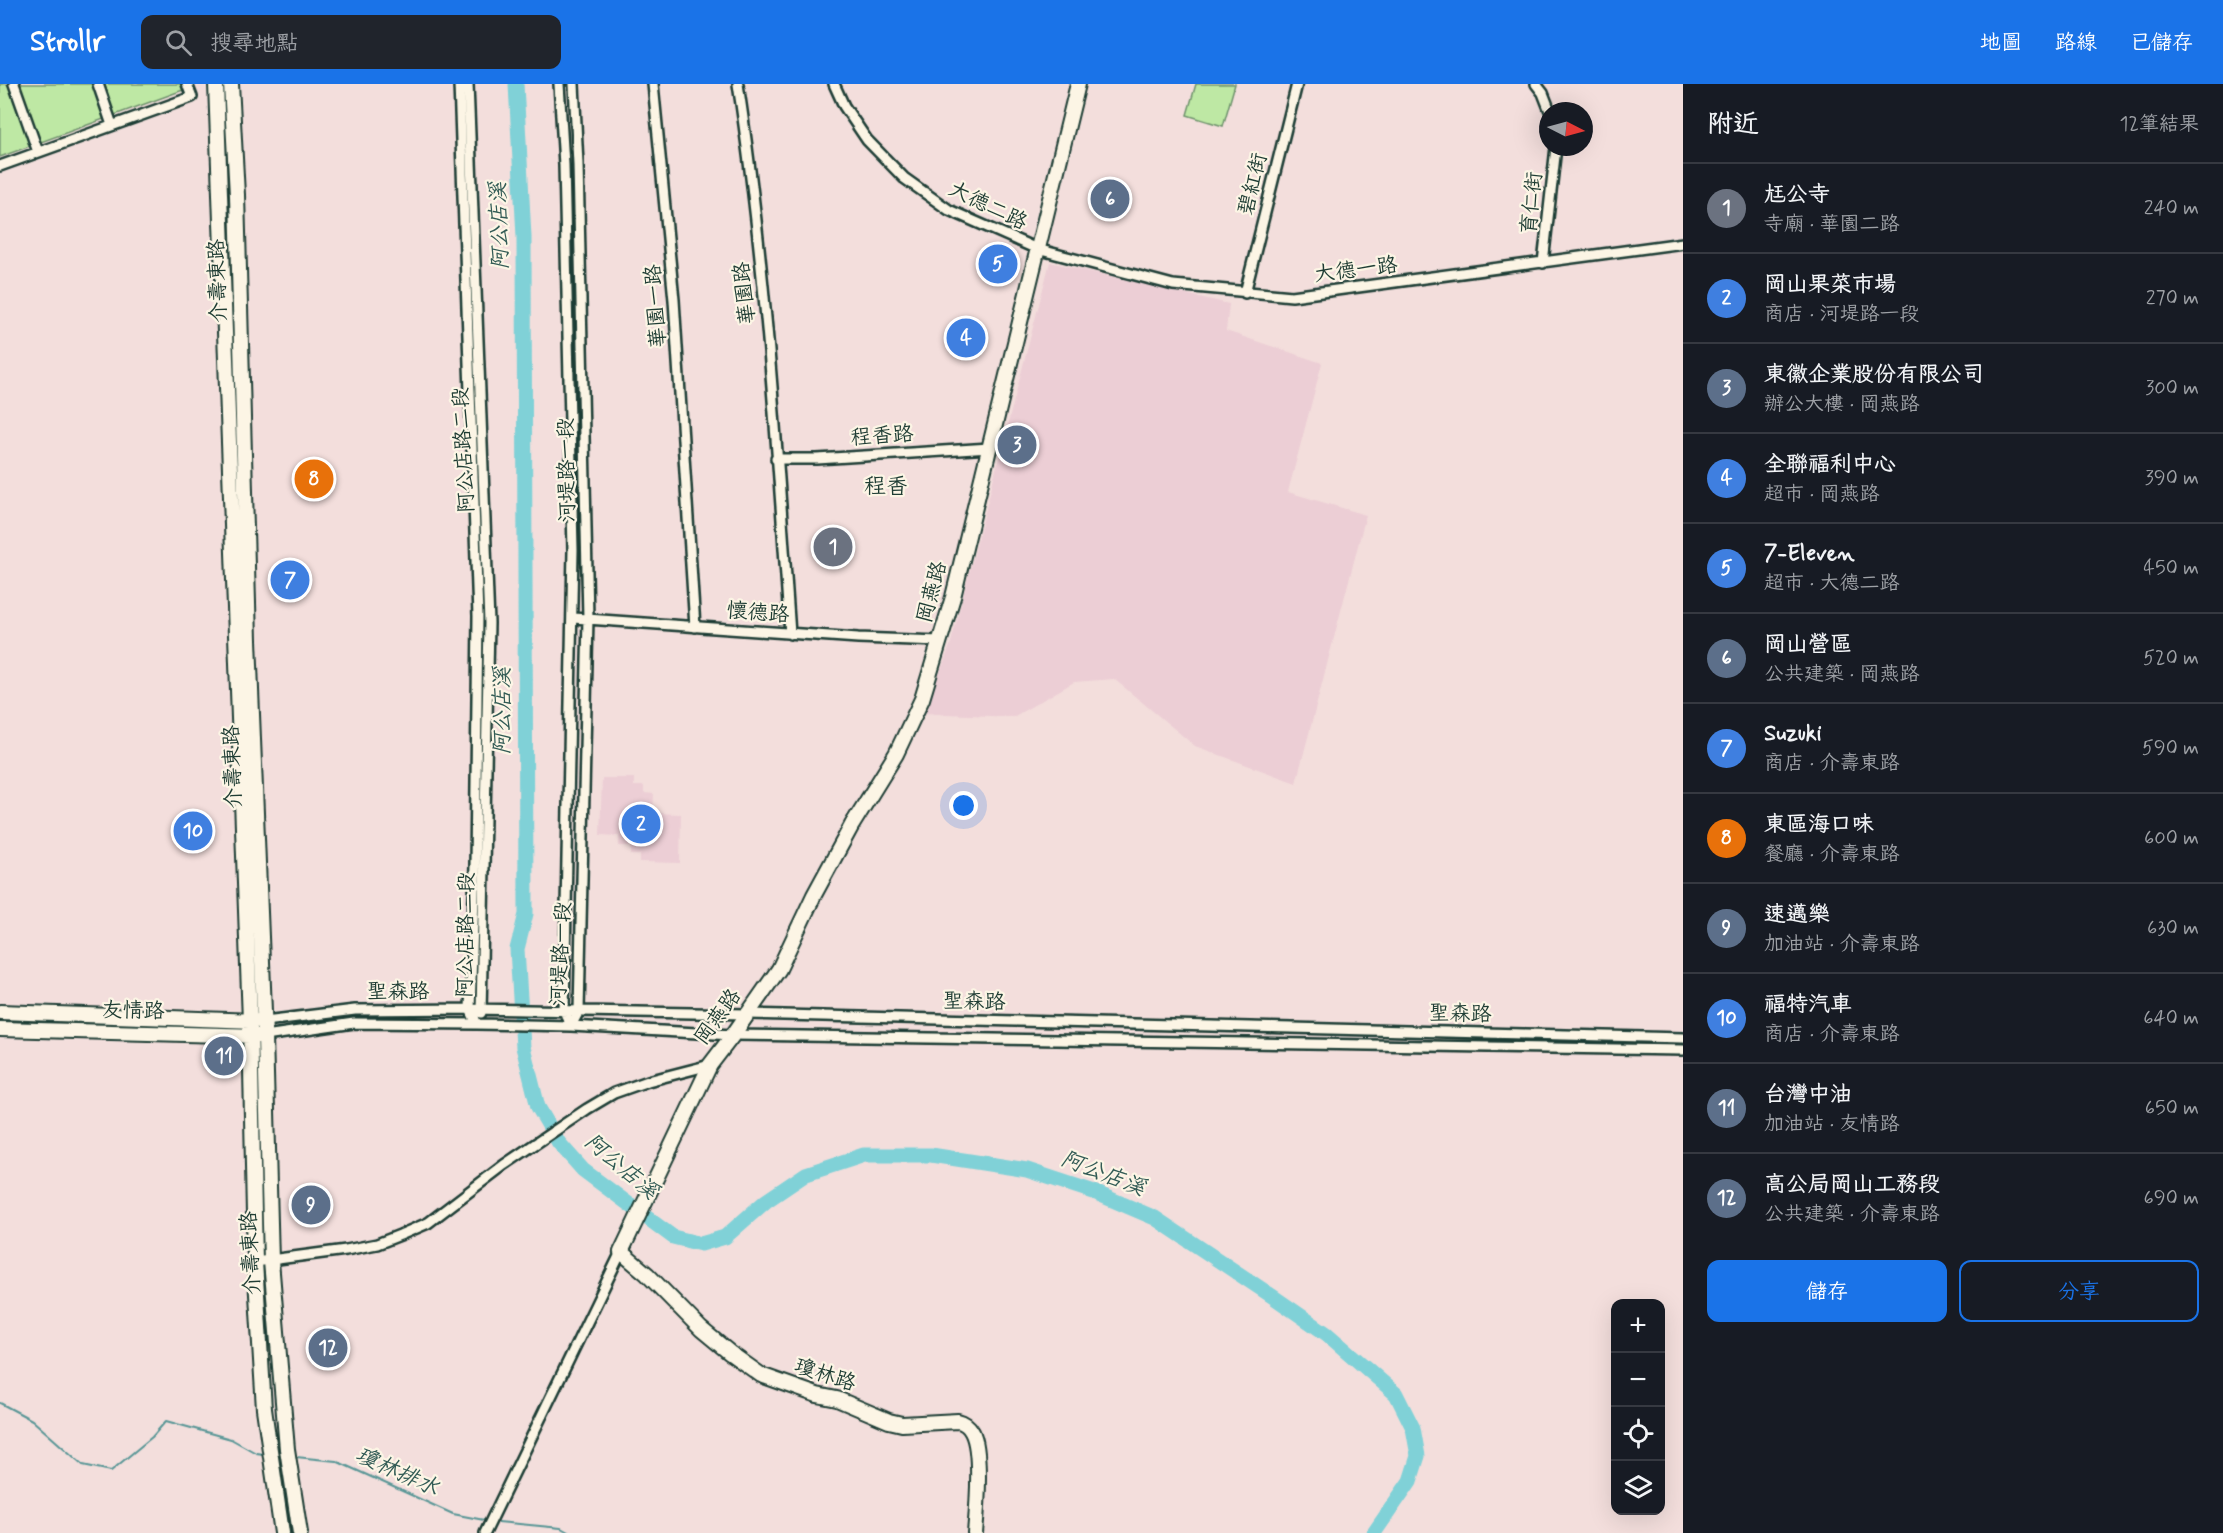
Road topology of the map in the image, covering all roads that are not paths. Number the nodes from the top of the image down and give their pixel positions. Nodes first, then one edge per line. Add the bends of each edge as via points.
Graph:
1 (14, 84) edge
2 (98, 84) edge
3 (187, 84) edge
4 (216, 84) edge
5 (231, 84) edge
6 (459, 84) edge
7 (468, 84) edge
8 (559, 84) edge
9 (574, 84) edge
10 (653, 84) edge
11 (738, 84) edge
12 (834, 84) edge
13 (1078, 84) edge
14 (1297, 84) edge
15 (1536, 84) edge
16 (1546, 102) edge
17 (112, 126) junction
18 (38, 152) junction
19 (1555, 156) edge
20 (0, 166) edge
21 (237, 195) junction
22 (221, 196) junction
23 (1683, 243) edge
24 (1037, 249) junction
25 (1543, 262) junction
26 (1245, 293) junction
27 (990, 448) junction
28 (776, 459) junction
29 (573, 618) junction
30 (588, 618) junction
31 (695, 627) junction
32 (790, 634) junction
33 (940, 641) junction
34 (470, 1009) junction
35 (482, 1010) junction
36 (560, 1011) junction
37 (579, 1011) junction
38 (0, 1012) edge
39 (747, 1014) junction
40 (264, 1021) junction
41 (477, 1024) junction
42 (572, 1026) junction
43 (250, 1028) junction
44 (0, 1029) edge
45 (733, 1035) junction
46 (265, 1036) junction
47 (1683, 1038) edge
48 (1683, 1050) edge
49 (710, 1065) junction
50 (621, 1252) junction
51 (271, 1261) junction
52 (255, 1262) junction
53 (281, 1388) junction
54 (262, 1389) junction
55 (291, 1474) junction
56 (274, 1476) junction
57 (282, 1533) edge
58 (300, 1533) edge
59 (485, 1533) edge
60 (975, 1533) edge

1 - 18 street
2 - 17 street
3 - 17 street via 192,97
4 - 22 main road, 介壽東路
5 - 21 main road, 介壽東路
6 - 34 street, 阿公店路二段 via 478,616
7 - 35 street, 阿公店路二段 via 489,623
8 - 29 street, 河堤路一段
9 - 30 street, 河堤路一段
10 - 31 street, 華園一路 via 674,300
11 - 28 street, 華園路 via 765,309
12 - 24 street, 大德二路 via 867,140 904,178 949,210
13 - 24 main road, 岡燕路
14 - 26 street, 碧紅街
15 - 16 street
17 - 18 street
18 - 20 street
19 - 25 street, 育仁街
21 - 22 main road
21 - 40 main road, 介壽東路
22 - 43 main road, 介壽東路
23 - 25 street, 大德一路
24 - 26 street, 大德一路 via 1173,285
24 - 27 main road, 岡燕路
25 - 26 street, 大德一路 via 1292,296
27 - 28 street, 程香路
27 - 33 main road, 岡燕路
28 - 32 street, 華園路
29 - 30 street, 懷德路
29 - 36 street, 河堤路一段
30 - 31 street, 懷德路
30 - 37 street, 河堤路一段
31 - 32 street, 懷德路
32 - 33 street, 懷德路
33 - 39 main road, 岡燕路 via 922,699 896,754 852,825 779,969
34 - 35 street, 聖森路
34 - 40 street, 聖森路 via 355,1010
34 - 41 street, 阿公店路二段
35 - 36 street, 聖森路
35 - 41 street, 阿公店路二段
36 - 37 street, 聖森路
36 - 42 street, 河堤路一段
37 - 39 street, 聖森路
37 - 42 street, 河堤路一段
38 - 43 main road, 友情路
39 - 45 main road, 岡燕路
39 - 47 street, 聖森路
40 - 43 main road, 友情路
40 - 46 main road, 介壽東路
41 - 42 street, 聖森路
41 - 46 street, 聖森路 via 347,1023
42 - 45 street, 聖森路
43 - 44 main road, 友情路
43 - 46 main road, 友情路
43 - 52 main road, 介壽東路
45 - 48 street, 聖森路
45 - 49 main road, 岡燕路
46 - 51 main road, 介壽東路
49 - 50 main road, 岡燕路
49 - 51 street, 岡燕路 via 614,1093 534,1144 428,1222 400,1236 377,1244
50 - 59 street
50 - 60 main road, 瓊林路 via 701,1329 761,1375 837,1399 889,1421 964,1422 972,1431 976,1447
51 - 52 street, 岡燕路
51 - 53 main road, 介壽東路
52 - 54 main road, 介壽東路
53 - 54 main road
53 - 55 main road, 介壽東路
54 - 56 main road, 介壽東路
55 - 56 main road
55 - 58 main road, 介壽東路
56 - 57 main road, 介壽東路

